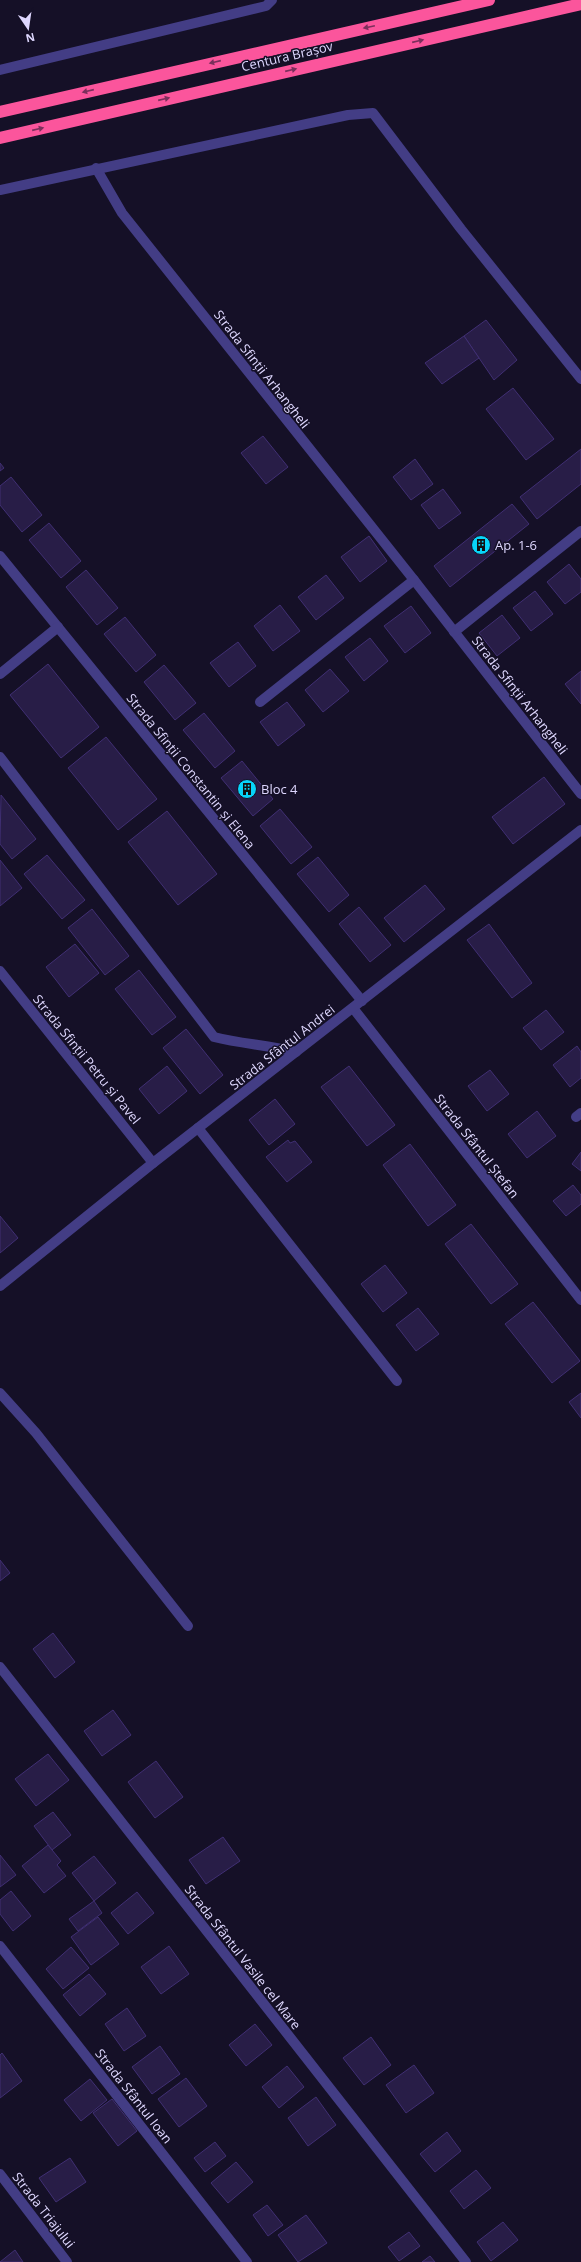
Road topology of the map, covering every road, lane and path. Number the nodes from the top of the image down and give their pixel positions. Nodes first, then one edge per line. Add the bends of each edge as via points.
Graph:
1 (272, 0) edge
2 (489, 0) edge
3 (581, 4) edge
4 (0, 70) edge
5 (0, 112) edge
6 (0, 138) edge
7 (96, 168) junction
8 (0, 190) edge
9 (581, 379) edge
10 (581, 531) edge
11 (0, 556) edge
12 (414, 580) junction
13 (58, 627) junction
14 (454, 632) junction
15 (0, 674) edge
16 (260, 702) dead end
17 (0, 757) edge
18 (581, 794) edge
19 (581, 830) edge
20 (0, 971) edge
21 (362, 1001) junction
22 (353, 1008) junction
23 (296, 1052) junction
24 (198, 1128) junction
25 (153, 1163) junction
26 (0, 1286) edge
27 (581, 1300) edge
28 (397, 1381) dead end
29 (0, 1393) edge
30 (188, 1626) dead end
31 (0, 1667) edge
32 (0, 1946) edge
33 (0, 2174) edge
34 (68, 2262) edge
35 (247, 2262) edge
36 (466, 2262) edge

1 - 4 street via 266,6 216,19
2 -> 5 highway, Centura Brașov
6 -> 3 highway, Centura Brașov
7 - 8 street
7 - 9 street via 348,115 373,113 461,229
7 - 12 street, Strada Sfinții Arhangheli via 122,213
10 - 14 street, Strada Sfinții Arhangheli
11 - 13 street, Strada Sfinții Constantin și Elena
12 - 14 street, Strada Sfinții Arhangheli
12 - 16 street
13 - 15 street
13 - 21 street, Strada Sfinții Constantin și Elena
14 - 18 street, Strada Sfinții Arhangheli
17 - 23 street via 214,1037
19 - 21 street, Strada Sfântul Andrei
20 - 25 street, Strada Sfinții Petru și Pavel
21 - 22 street, Strada Sfântul Andrei
22 - 23 street, Strada Sfântul Andrei
22 - 27 street, Strada Sfântul Ștefan
23 - 24 street, Strada Sfântul Andrei
24 - 25 street, Strada Sfântul Andrei
24 - 28 street
25 - 26 street, Strada Sfântul Andrei
29 - 30 street via 36,1433
31 - 36 street, Strada Sfântul Vasile cel Mare
32 - 35 street, Strada Sfântul Ioan
33 - 34 street, Strada Triajului

